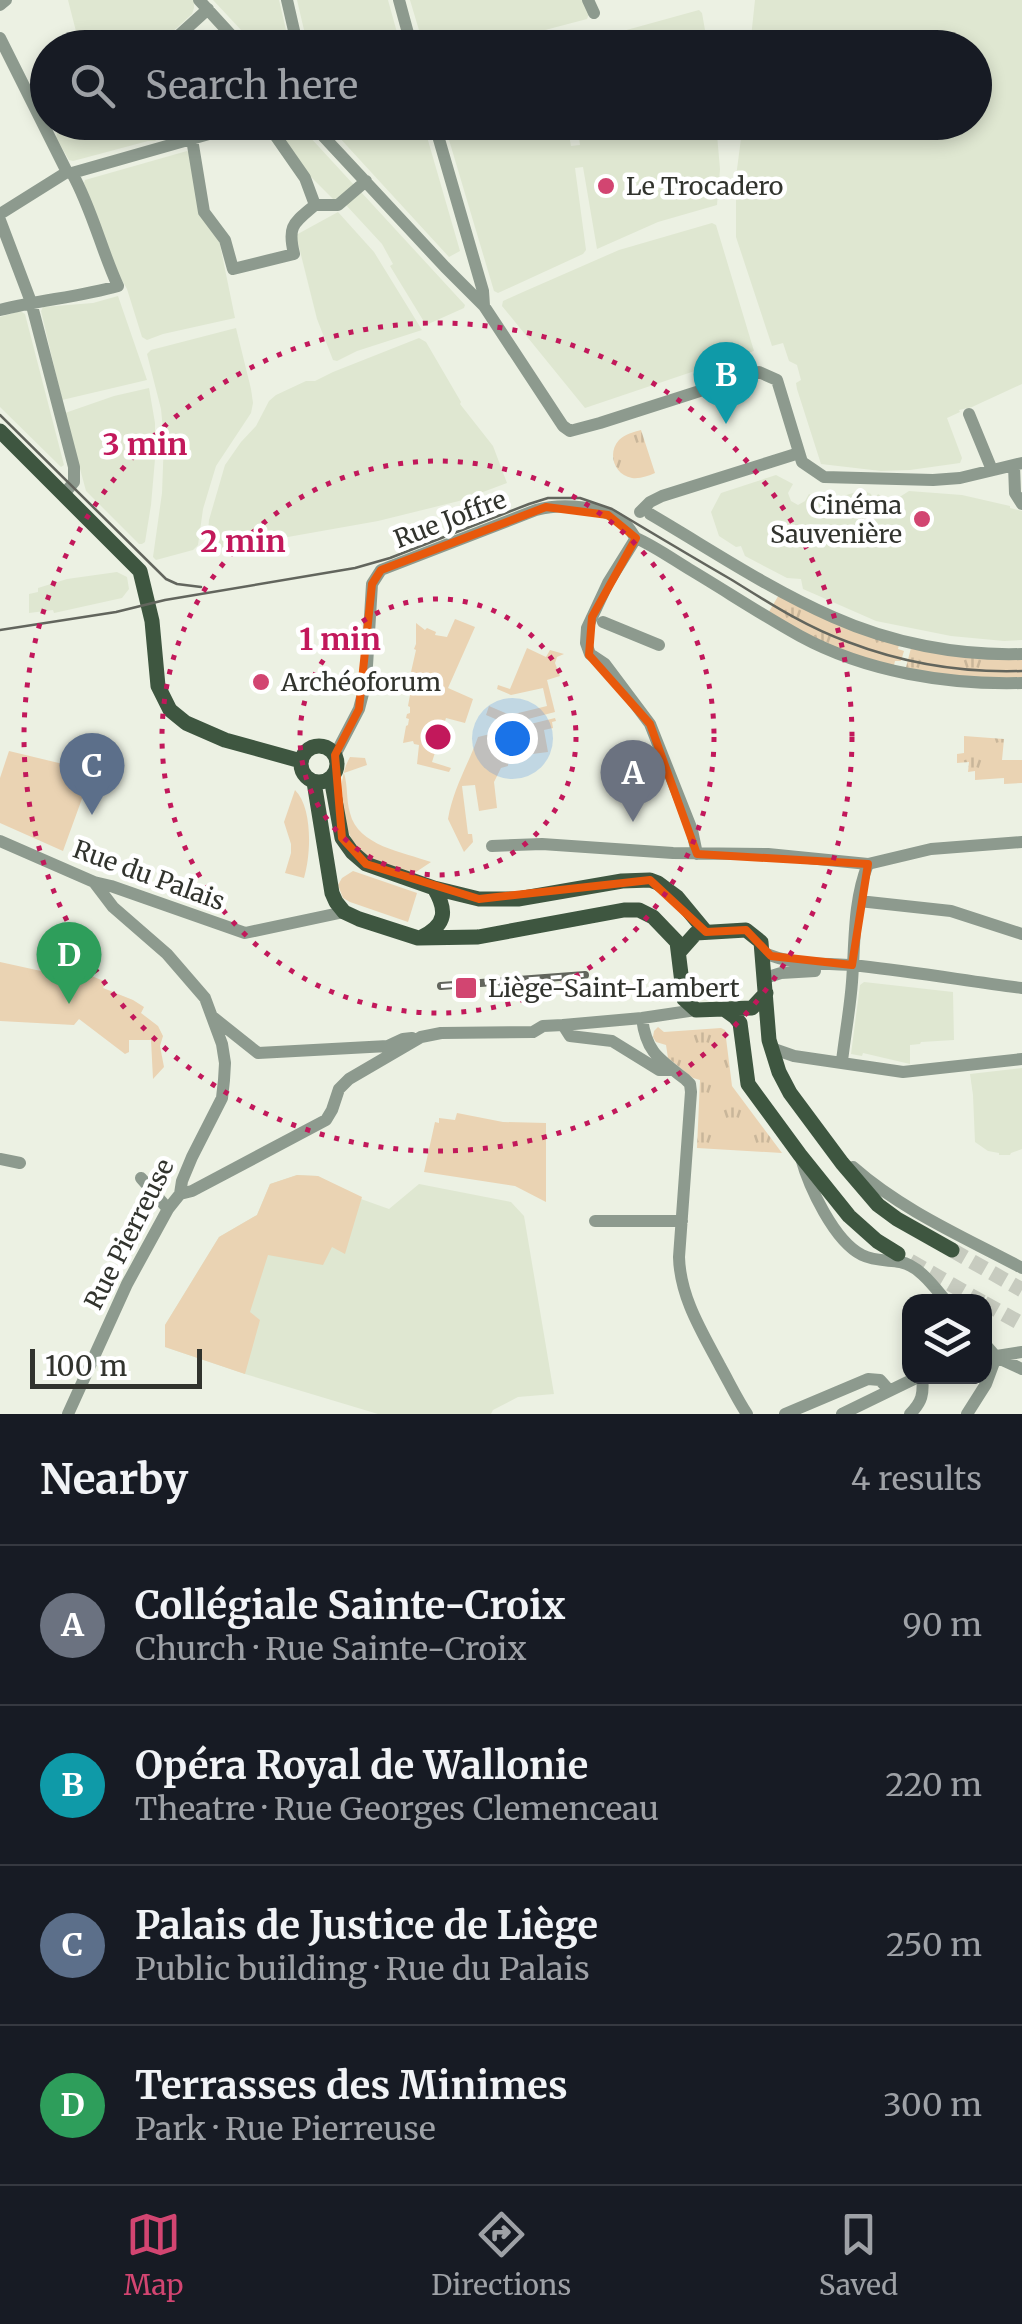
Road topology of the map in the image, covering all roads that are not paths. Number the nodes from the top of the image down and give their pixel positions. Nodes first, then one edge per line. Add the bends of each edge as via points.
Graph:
1 (6, 0) edge
2 (287, 0) edge
3 (399, 0) edge
4 (0, 5) edge
5 (203, 5) edge
6 (181, 30) edge
7 (226, 30) edge
8 (294, 30) edge
9 (407, 30) edge
10 (0, 38) edge
11 (30, 90) edge
12 (57, 140) edge
13 (188, 140) edge
14 (192, 140) edge
15 (278, 140) edge
16 (327, 140) edge
17 (439, 140) edge
18 (70, 172) junction
19 (366, 181) junction
20 (315, 204) junction
21 (0, 217) edge
22 (31, 302) junction
23 (484, 306) junction
24 (0, 310) edge
25 (969, 414) dead end
26 (0, 431) edge
27 (799, 453) junction
28 (1018, 464) edge
29 (992, 470) junction
30 (64, 494) junction
31 (1022, 504) edge
32 (645, 513) junction
33 (635, 535) junction
34 (603, 622) dead end
35 (659, 645) dead end
36 (1022, 654) edge
37 (1022, 683) edge
38 (335, 755) junction
39 (301, 760) junction
40 (331, 778) junction
41 (314, 782) junction
42 (0, 842) edge
43 (1022, 842) edge
44 (492, 846) dead end
45 (697, 854) junction
46 (366, 864) junction
47 (868, 864) junction
48 (94, 882) junction
49 (331, 884) junction
50 (434, 888) junction
51 (859, 901) junction
52 (344, 912) junction
53 (706, 932) junction
54 (1022, 934) edge
55 (418, 938) junction
56 (680, 951) junction
57 (762, 952) junction
58 (852, 965) junction
59 (765, 985) junction
60 (1022, 988) edge
61 (696, 1010) junction
62 (724, 1010) junction
63 (214, 1018) junction
64 (642, 1018) junction
65 (563, 1025) junction
66 (425, 1036) junction
67 (771, 1048) junction
68 (1022, 1060) edge
69 (842, 1061) junction
70 (673, 1070) junction
71 (831, 1148) junction
72 (800, 1156) junction
73 (0, 1159) edge
74 (20, 1163) dead end
75 (142, 1178) dead end
76 (180, 1194) junction
77 (168, 1209) junction
78 (595, 1221) dead end
79 (682, 1221) junction
80 (952, 1250) tunnel mouth
81 (898, 1254) tunnel mouth
82 (1022, 1268) edge
83 (939, 1294) edge
84 (1022, 1352) edge
85 (992, 1358) edge
86 (992, 1359) edge
87 (1022, 1368) edge
88 (903, 1384) edge
89 (923, 1384) edge
90 (986, 1384) edge
91 (889, 1390) junction
92 (68, 1414) edge
93 (747, 1414) edge
94 (785, 1414) edge
95 (842, 1414) edge
96 (910, 1414) edge
97 (967, 1414) edge

1 - 4 street
2 - 8 street
3 - 9 street
5 - 6 street
5 - 7 street
10 - 11 street
12 - 18 street
13 - 18 street
14 - 20 street via 204,212 225,240 233,269 294,254 294,223
15 - 20 street
16 - 19 street
17 - 23 street
18 - 21 street
18 - 22 street via 118,286
19 - 20 street via 338,205
19 - 23 street
21 - 22 street
22 - 24 street
22 - 30 street via 74,466 74,482
23 - 27 street via 566,429 574,432 760,372 778,380
25 - 29 street
26 - 30 main road
27 - 29 street via 824,477 933,480
27 - 32 street via 662,496
28 - 29 street
28 - 31 street via 1015,493
30 - 39 main road via 140,570 158,686 170,710 225,740
32 - 33 street via 632,517
32 - 33 street via 656,521 656,531 650,538
32 - 36 street via 843,622 919,644
33 - 37 street, Rue Joffre via 840,654 925,676
33 - 38 street, Rue Joffre via 608,515 554,506 381,570 372,584 366,682
33 - 45 street via 592,616 586,643 650,724
34 - 35 street
38 - 39 main road via 315,746
38 - 40 main road
39 - 41 main road via 302,773
40 - 41 main road
40 - 46 main road via 342,838
41 - 49 main road
42 - 48 street, Rue du Palais
43 - 47 street via 931,849
44 - 45 street
45 - 47 street
46 - 49 main road via 345,867
46 - 50 main road
47 - 51 street
48 - 52 street, Rue du Palais via 245,933
48 - 63 street, Rue Pierreuse via 167,954
49 - 52 main road
50 - 53 main road via 505,900 650,880 677,897
50 - 55 main road via 441,919
51 - 54 street via 951,911
51 - 58 street
52 - 55 main road
53 - 56 main road via 696,933
53 - 57 main road via 746,930 761,942
55 - 56 main road via 478,937 633,910 653,916
56 - 61 main road via 684,999
57 - 58 street via 804,964
57 - 59 main road
58 - 59 street via 781,972
58 - 60 street
58 - 69 street
59 - 62 main road via 752,1008
59 - 67 main road
61 - 62 main road
61 - 64 street
62 - 72 main road via 740,1024 748,1084
63 - 66 street via 258,1053 388,1046
63 - 76 street, Rue Pierreuse via 225,1062 222,1098
64 - 65 street
64 - 70 street via 646,1042
65 - 66 street
65 - 70 street via 570,1036 612,1042 659,1070
66 - 76 street via 349,1079 326,1120
67 - 69 street
67 - 71 main road via 790,1093
68 - 69 street via 904,1072
70 - 79 street via 691,1092
71 - 80 main road via 878,1205
71 - 82 street via 888,1196
72 - 81 main road via 858,1226
72 - 83 street via 824,1211 850,1248 912,1266
73 - 74 street
75 - 77 street
76 - 77 street, Rue Pierreuse
77 - 92 street, Rue Pierreuse
78 - 79 street
79 - 93 street via 684,1293
84 - 85 street
86 - 87 street
88 - 91 street
89 - 96 street
90 - 97 street
91 - 94 street via 868,1379
91 - 95 street

